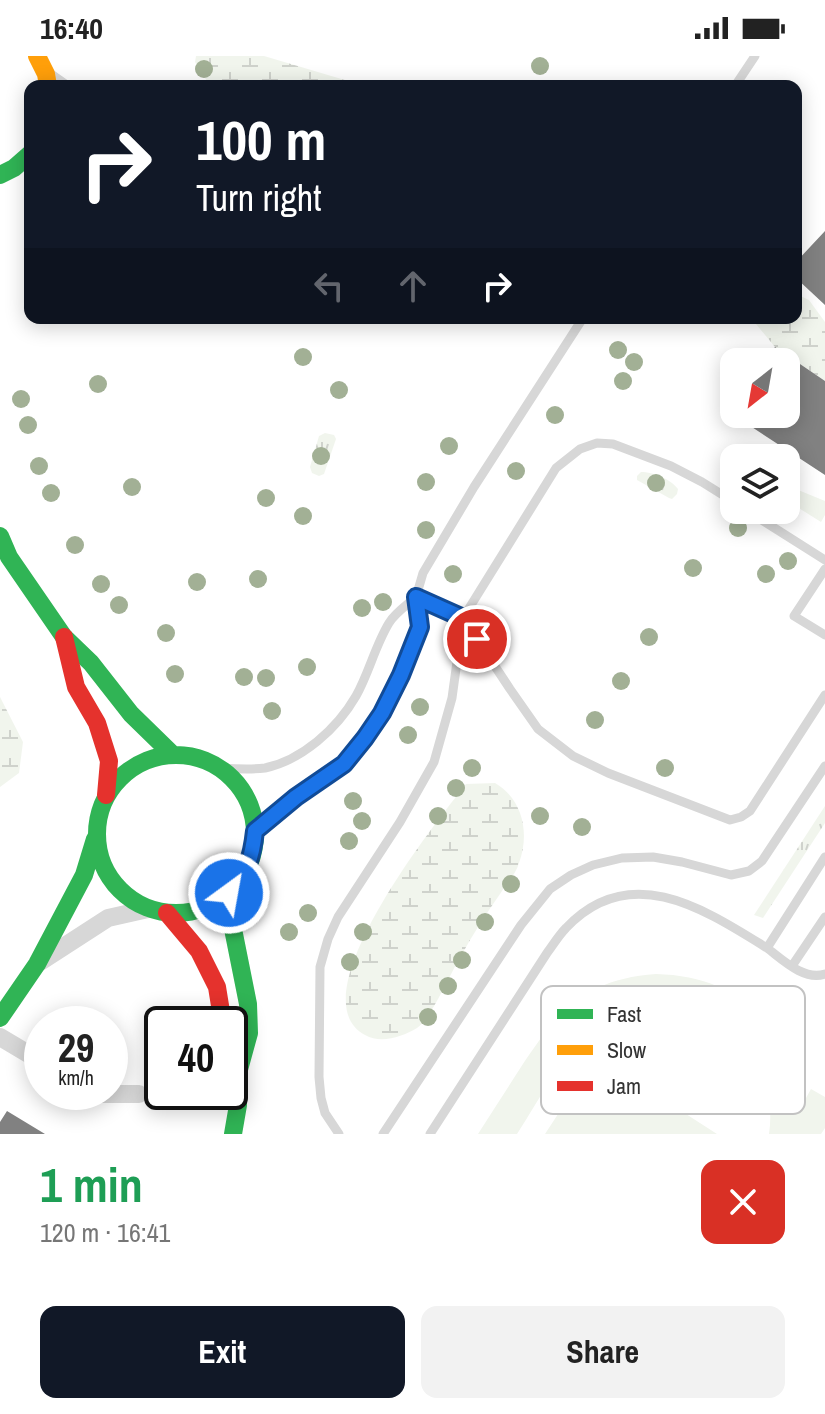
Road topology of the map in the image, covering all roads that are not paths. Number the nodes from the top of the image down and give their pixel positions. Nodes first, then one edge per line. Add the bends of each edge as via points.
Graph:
1 (755, 56) edge
2 (40, 62) edge
3 (61, 80) edge
4 (739, 80) edge
5 (24, 159) edge
6 (7, 172) edge
7 (0, 185) edge
8 (579, 324) edge
9 (720, 493) edge
10 (768, 524) edge
11 (0, 536) edge
12 (825, 560) edge
13 (825, 569) edge
14 (416, 597) junction
15 (463, 618) junction
16 (825, 635) edge
17 (64, 637) junction
18 (825, 695) edge
19 (172, 754) junction
20 (825, 766) edge
21 (221, 768) junction
22 (106, 795) junction
23 (255, 831) junction
24 (96, 837) junction
25 (825, 857) edge
26 (244, 876) junction
27 (148, 909) junction
28 (167, 913) junction
29 (825, 917) edge
30 (767, 948) junction
31 (37, 964) junction
32 (792, 966) junction
33 (825, 974) edge
34 (220, 1006) edge
35 (0, 1018) edge
36 (0, 1037) edge
37 (248, 1037) edge
38 (24, 1051) edge
39 (128, 1094) edge
40 (139, 1094) dead end
41 (237, 1110) edge
42 (233, 1134) edge
43 (339, 1134) edge
44 (383, 1134) edge
45 (430, 1134) edge

1 - 4 lane
2 - 3 lane
5 - 6 street
6 - 7 street
8 - 14 lane via 466,499 423,573
9 - 15 lane via 671,466 613,444 580,449 556,468
10 - 12 lane
11 - 17 street
13 - 16 lane via 794,616
14 - 15 lane
14 - 21 lane via 390,620 355,697 321,738 267,767
14 - 23 lane via 420,627 401,675 365,738 344,764
15 - 18 lane via 538,729 573,756 730,820 750,811
15 - 43 lane via 452,698 434,762 338,917 320,967 321,1098
17 - 19 street
17 - 22 street via 76,687 97,723 109,761
19 - 21 street via 198,757
19 - 22 street via 146,760 123,774
20 - 44 lane via 762,861 749,871 731,875 653,857 622,858 593,865 550,889
21 - 23 street via 251,807
22 - 24 street
23 - 26 street
24 - 27 street via 111,881
24 - 31 street via 84,875
25 - 30 lane
26 - 28 street via 211,906
26 - 37 street via 231,919 248,1004
27 - 28 street
27 - 31 street via 108,918
28 - 34 street via 199,951
29 - 32 lane
30 - 32 lane
30 - 45 lane via 692,906 663,896 615,897 587,910 547,953
31 - 35 street
32 - 33 lane via 810,976
36 - 38 street
39 - 40 street
41 - 42 street

